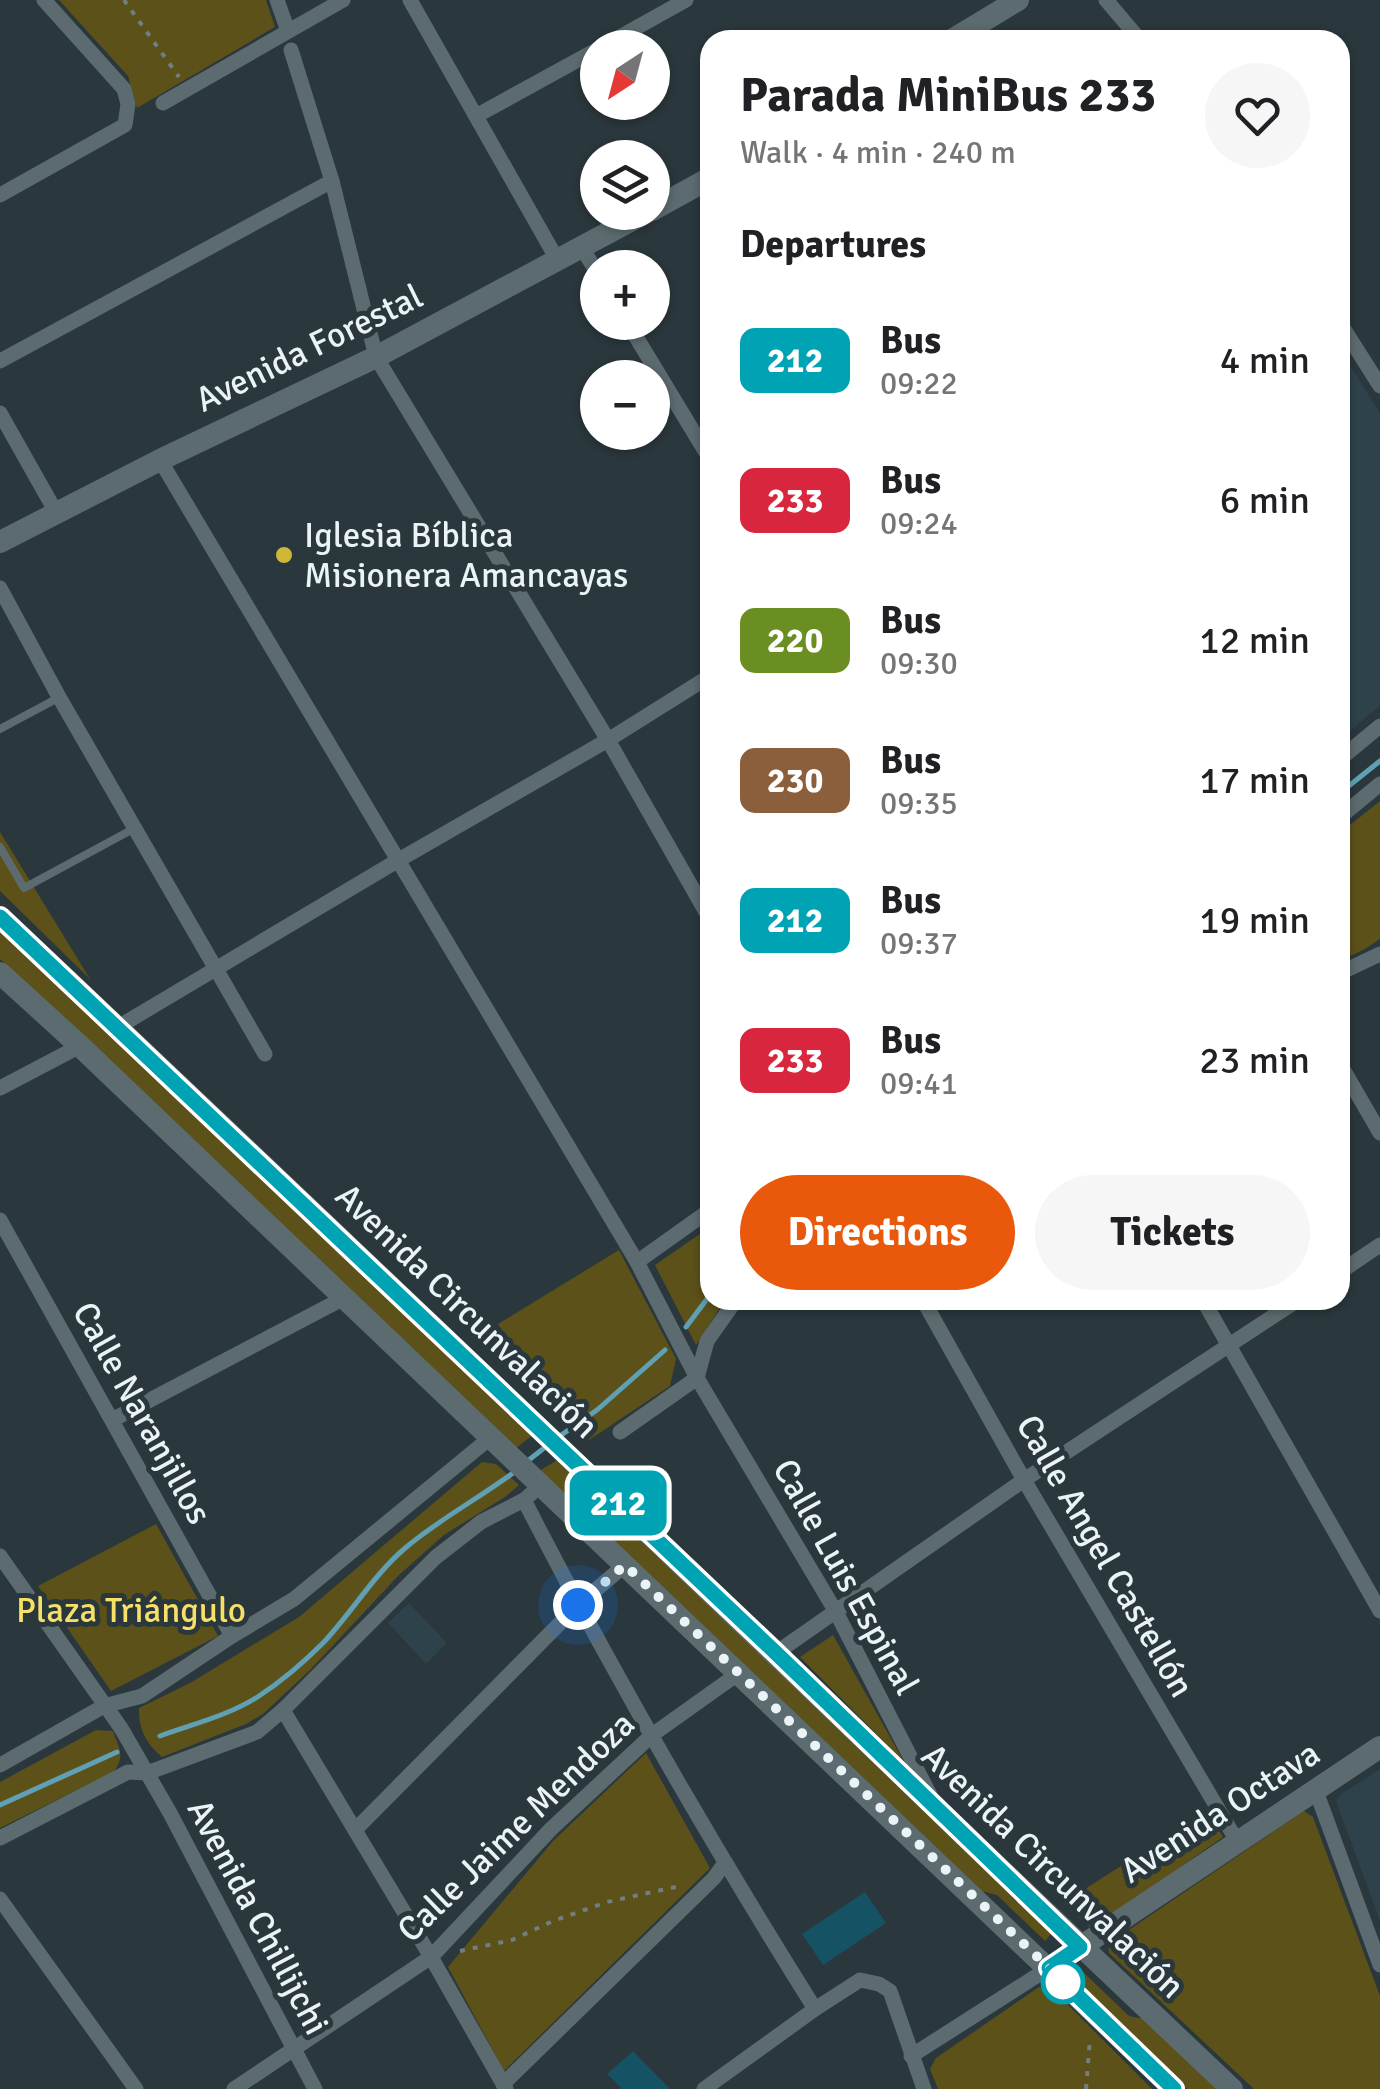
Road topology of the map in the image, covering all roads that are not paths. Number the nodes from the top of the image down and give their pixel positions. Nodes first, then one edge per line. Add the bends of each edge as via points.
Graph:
1 (44, 0) edge
2 (277, 0) edge
3 (343, 0) edge
4 (410, 0) edge
5 (686, 0) edge
6 (1017, 0) edge
7 (1106, 0) edge
8 (632, 30) edge
9 (968, 30) edge
10 (1132, 30) edge
11 (288, 31) junction
12 (291, 50) dead end
13 (580, 59) edge
14 (163, 103) dead end
15 (476, 116) junction
16 (332, 180) junction
17 (700, 184) edge
18 (0, 195) edge
19 (670, 200) edge
20 (615, 230) edge
21 (582, 248) joint
22 (558, 261) junction
23 (638, 340) edge
24 (1350, 340) edge
25 (376, 357) junction
26 (0, 361) edge
27 (1380, 386) edge
28 (0, 413) edge
29 (700, 442) edge
30 (160, 460) junction
31 (57, 514) junction
32 (0, 542) edge
33 (0, 588) edge
34 (700, 682) edge
35 (59, 697) junction
36 (1380, 726) edge
37 (0, 729) edge
38 (608, 740) junction
39 (1350, 751) edge
40 (1380, 784) edge
41 (1350, 809) edge
42 (135, 828) junction
43 (0, 847) edge
44 (397, 861) junction
45 (700, 901) edge
46 (0, 918) edge
47 (1380, 954) edge
48 (216, 968) junction
49 (1350, 969) edge
50 (0, 973) edge
51 (118, 1027) junction
52 (80, 1046) junction
53 (265, 1054) dead end
54 (1350, 1081) edge
55 (0, 1088) edge
56 (1380, 1133) edge
57 (700, 1217) edge
58 (0, 1220) edge
59 (1380, 1245) edge
60 (637, 1262) junction
61 (1350, 1265) edge
62 (344, 1298) junction
63 (729, 1310) edge
64 (928, 1310) edge
65 (1208, 1310) edge
66 (1283, 1310) edge
67 (1228, 1346) junction
68 (697, 1378) junction
69 (112, 1420) junction
70 (620, 1432) dead end
71 (490, 1438) junction
72 (1024, 1480) junction
73 (532, 1487) junction
74 (0, 1556) edge
75 (625, 1565) junction
76 (578, 1605) junction
77 (1380, 1611) edge
78 (836, 1612) junction
79 (232, 1636) junction
80 (776, 1653) junction
81 (739, 1673) junction
82 (104, 1706) junction
83 (283, 1710) junction
84 (652, 1735) junction
85 (1380, 1748) edge
86 (0, 1765) edge
87 (146, 1773) junction
88 (1316, 1791) junction
89 (936, 1808) junction
90 (354, 1830) junction
91 (0, 1838) edge
92 (1236, 1841) junction
93 (724, 1864) junction
94 (0, 1899) edge
95 (1080, 1947) junction
96 (431, 1957) junction
97 (1380, 1965) edge
98 (1049, 1968) junction
99 (814, 2009) junction
100 (292, 2048) junction
101 (911, 2056) junction
102 (504, 2087) edge
103 (136, 2089) edge
104 (234, 2089) edge
105 (315, 2089) edge
106 (704, 2089) edge
107 (924, 2089) edge
108 (1174, 2089) edge
109 (1232, 2089) edge

1 - 18 street via 124,89 125,125
2 - 11 street
3 - 11 street
4 - 15 street
5 - 8 street
6 - 9 main road
7 - 10 street
11 - 14 street
12 - 16 street
13 - 15 street
15 - 22 street
16 - 25 street
16 - 26 street
17 - 19 main road, Avenida Forestal
20 - 21 main road, Avenida Forestal
21 - 22 main road, Avenida Forestal
22 - 25 main road, Avenida Forestal
23 - 29 street
24 - 27 street
25 - 30 main road, Avenida Forestal
25 - 38 street
28 - 31 street
30 - 31 main road, Avenida Forestal
30 - 44 street, Calle Luis Espinal
31 - 32 main road, Avenida Forestal
33 - 35 street
34 - 38 street
35 - 37 lane
35 - 42 street
36 - 39 street
38 - 44 street
38 - 45 street
40 - 41 street
42 - 43 lane via 24,888
42 - 48 street
44 - 48 street
44 - 60 street, Calle Luis Espinal
46 - 51 main road, Avenida Circunvalación
47 - 49 street
48 - 51 street
48 - 53 street
50 - 52 main road, Avenida Circunvalación
51 - 80 main road, Avenida Circunvalación
52 - 55 street
52 - 62 main road, Avenida Circunvalación
54 - 56 street
57 - 60 street
58 - 69 street, Calle Naranjillos
59 - 61 street
60 - 68 street, Calle Luis Espinal
62 - 69 street
62 - 71 main road, Avenida Circunvalación
63 - 68 street via 707,1342
64 - 72 street, Calle Angel Castellón
65 - 67 street
66 - 67 street
67 - 72 street
67 - 77 street
68 - 70 street
68 - 78 street, Calle Luis Espinal
69 - 79 street, Calle Naranjillos
71 - 73 main road, Avenida Circunvalación
71 - 79 street via 294,1599
72 - 78 street
72 - 92 street, Calle Angel Castellón
73 - 75 main road, Avenida Circunvalación
73 - 76 street
73 - 83 street via 436,1557
74 - 82 street, Avenida Chillijchi
75 - 76 street
75 - 81 main road, Avenida Circunvalación
76 - 84 street
76 - 90 street
78 - 80 street
78 - 89 street, Calle Luis Espinal
79 - 82 street via 142,1696
80 - 89 main road, Avenida Circunvalación
81 - 84 street, Calle Jaime Mendoza
81 - 98 main road, Avenida Circunvalación
82 - 86 street
82 - 87 street, Avenida Chillijchi
83 - 87 street via 257,1732
83 - 90 street
84 - 93 street
84 - 96 street, Calle Jaime Mendoza
85 - 88 main road, Avenida Octava
87 - 91 street via 128,1772
87 - 100 street, Avenida Chillijchi
88 - 92 main road, Avenida Octava
88 - 97 street
89 - 95 main road, Avenida Circunvalación
90 - 96 street
92 - 95 main road, Avenida Octava
93 - 99 street
93 - 102 street
94 - 103 street
95 - 98 main road, Avenida Octava
95 - 109 main road, Avenida Circunvalación
96 - 100 street, Calle Jaime Mendoza
96 - 102 street
98 - 101 street
98 - 108 main road, Avenida Circunvalación
99 - 101 street via 860,1980 879,1984 890,1992
99 - 106 street
100 - 104 street, Calle Jaime Mendoza
100 - 105 street, Avenida Chillijchi
101 - 107 street

